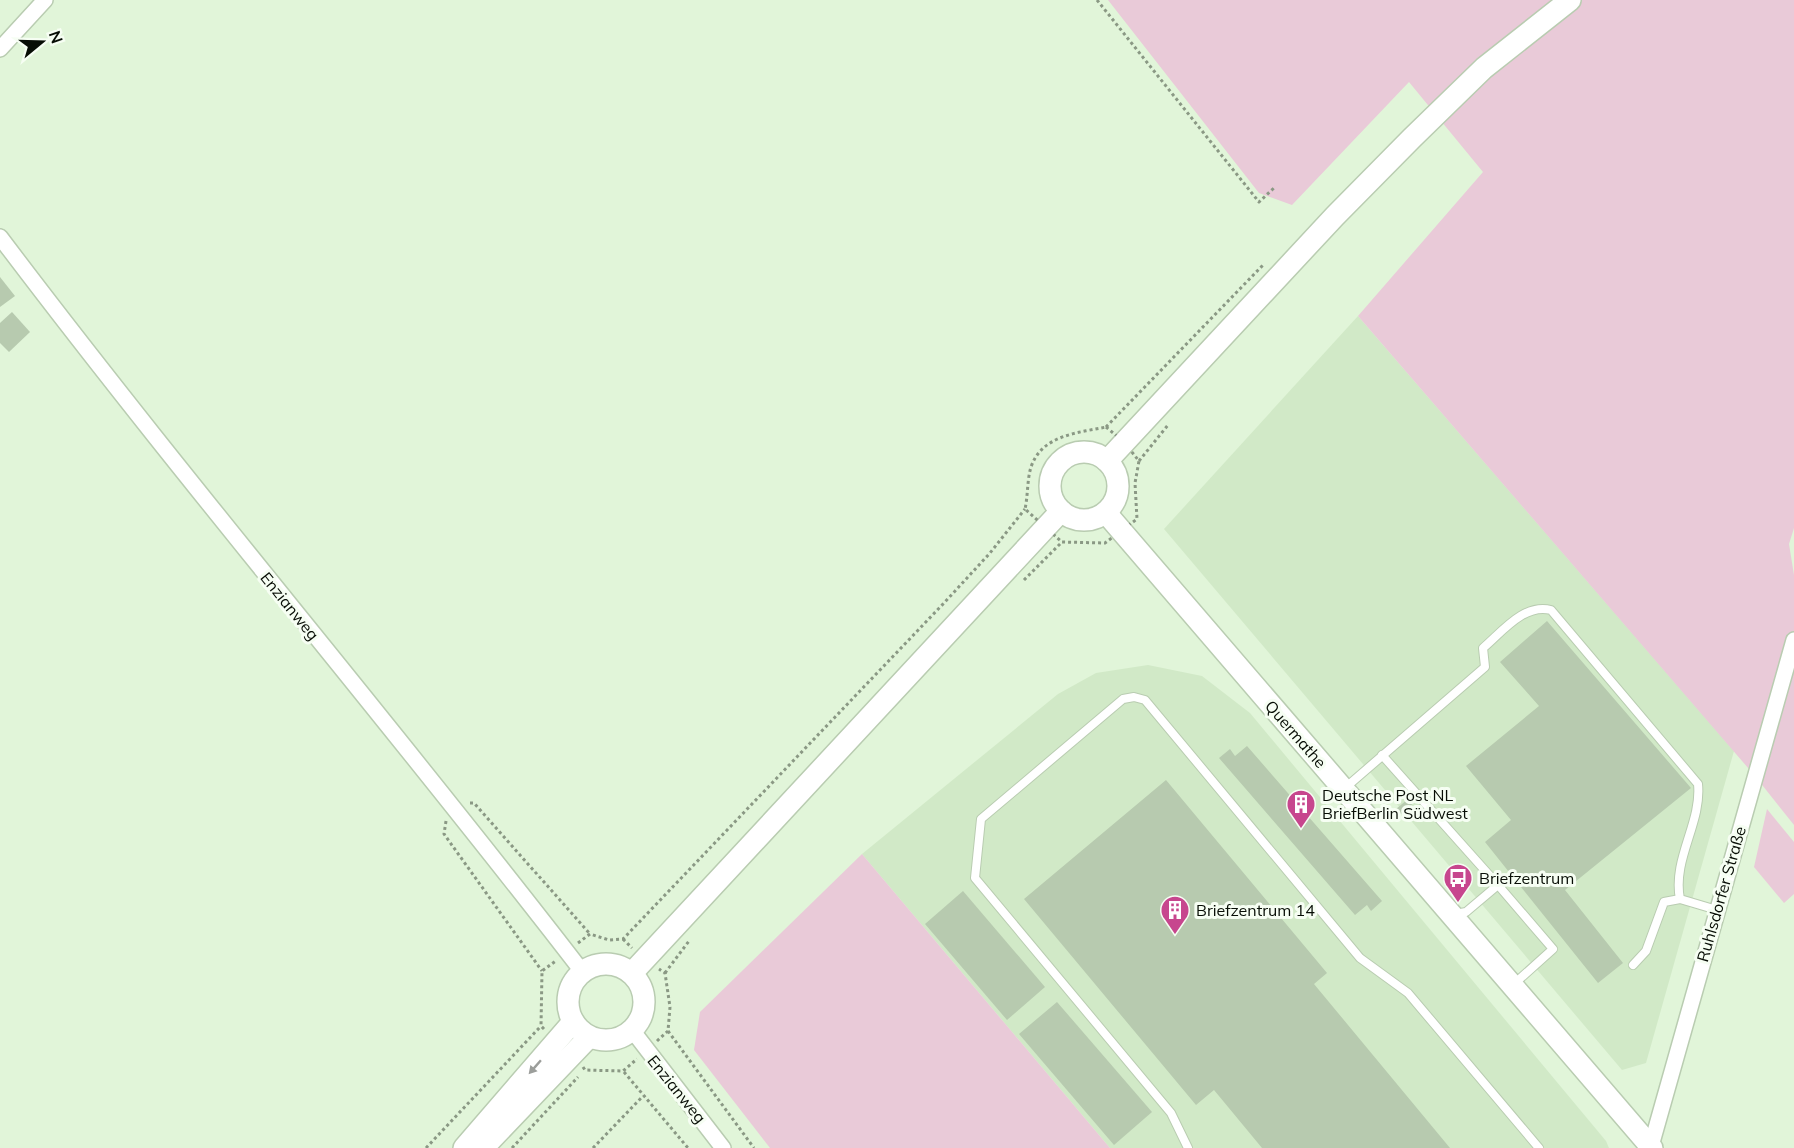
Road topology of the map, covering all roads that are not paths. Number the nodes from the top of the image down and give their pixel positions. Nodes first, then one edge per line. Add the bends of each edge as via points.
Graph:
1 (45, 0) edge
2 (1570, 0) edge
3 (0, 49) edge
4 (0, 237) edge
5 (1107, 461) junction
6 (1061, 511) junction
7 (1106, 513) junction
8 (1794, 640) edge
9 (1382, 755) junction
10 (1344, 789) junction
11 (1498, 885) junction
12 (1680, 899) junction
13 (1717, 910) junction
14 (1450, 914) junction
15 (1633, 965) dead end
16 (639, 966) junction
17 (584, 969) junction
18 (1512, 986) junction
19 (573, 1022) junction
20 (632, 1030) junction
21 (589, 1036) junction
22 (565, 1047) junction
23 (1654, 1147) edge
24 (464, 1148) edge
25 (483, 1148) edge
26 (723, 1148) edge
27 (1188, 1148) edge
28 (1539, 1148) edge

1 - 3 street
2 - 5 main road via 1484,68 1412,138
4 - 17 street, Enzianweg via 448,804
5 - 6 main road via 1086,452 1059,463 1050,491
5 - 7 main road via 1118,482 1114,504
6 - 7 main road via 1078,520
6 - 16 main road
7 - 10 main road, Quermathe
8 - 13 street, Ruhlsdorfer Straße
9 - 10 lane
9 - 11 lane
9 - 12 lane via 1485,667 1483,648 1526,612 1539,607 1551,610 1698,784 1699,796 1681,866
10 - 14 main road, Quermathe
11 - 14 lane via 1466,912
11 - 18 lane via 1553,949
12 - 13 lane
12 - 15 lane via 1664,902 1646,951
13 - 23 street, Ruhlsdorfer Straße
14 - 18 main road, Quermathe
16 - 17 main road via 609,963
16 - 20 main road via 638,981 644,1002
17 - 19 main road via 576,977 567,999
18 - 23 main road, Quermathe
19 - 21 main road
19 - 22 main road
20 - 21 main road via 612,1040
20 - 26 street, Enzianweg
21 - 22 main road
22 -> 24 main road
22 - 25 main road
27 - 28 lane via 1171,1113 975,878 981,819 1124,699 1134,697 1145,700 1360,958 1408,993

